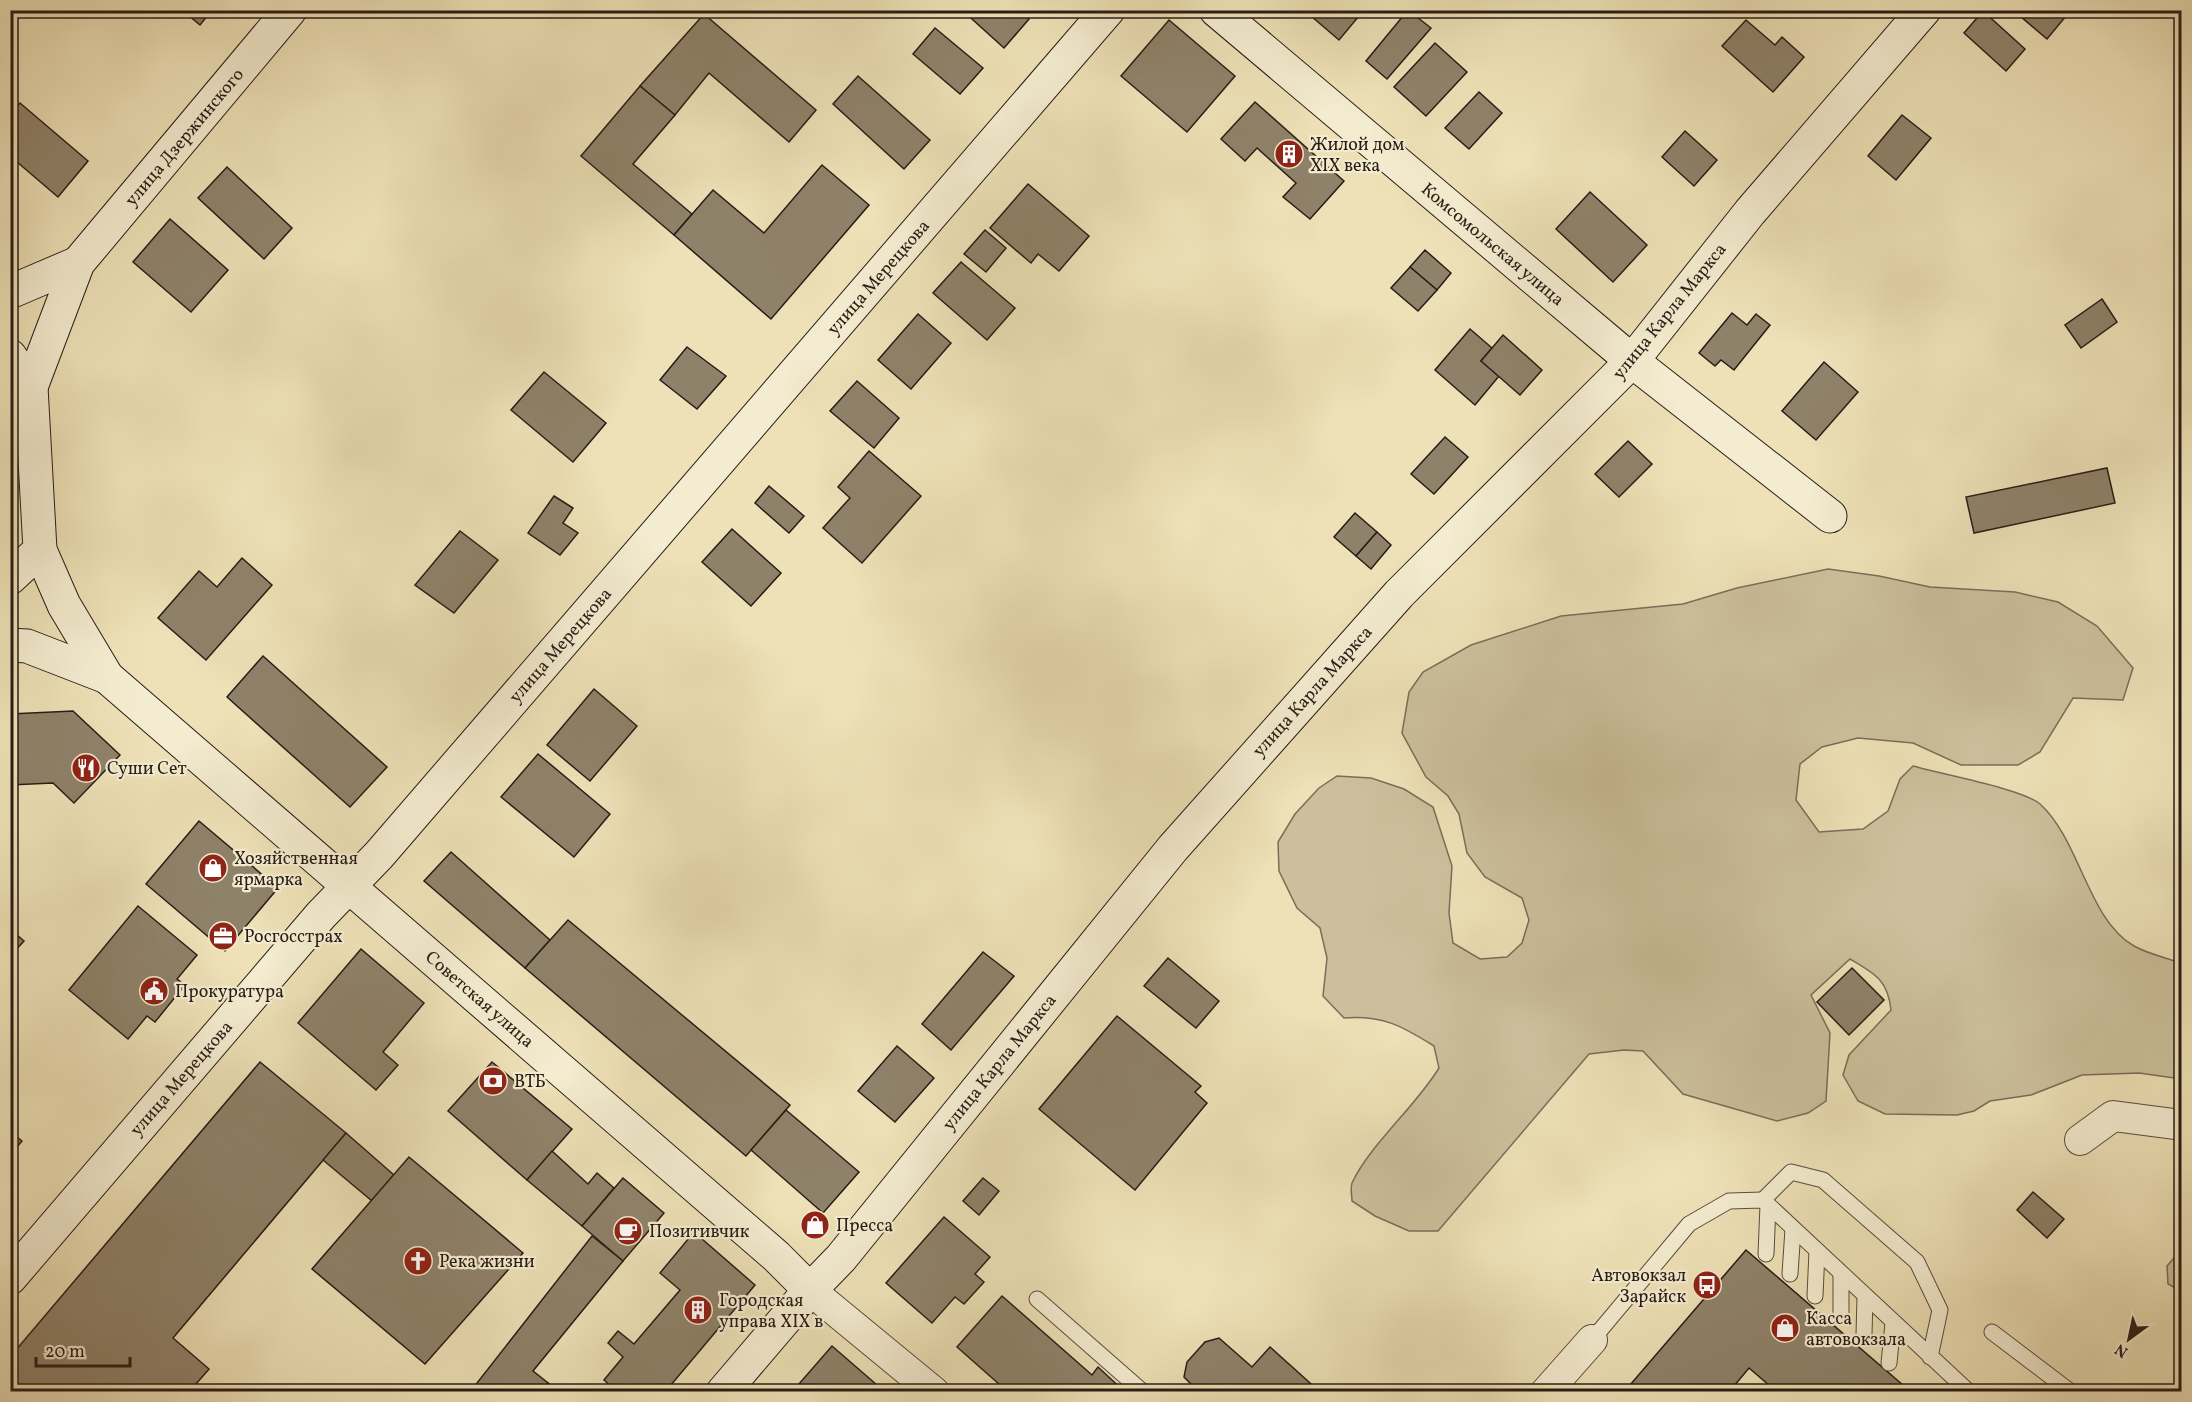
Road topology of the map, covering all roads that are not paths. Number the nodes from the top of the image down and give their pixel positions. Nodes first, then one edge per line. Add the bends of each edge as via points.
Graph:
1 (290, 10) edge
2 (1108, 10) edge
3 (1216, 10) edge
4 (1924, 10) edge
5 (78, 263) junction
6 (10, 292) edge
7 (10, 356) edge
8 (1632, 361) junction
9 (31, 387) junction
10 (1830, 516) dead end
11 (40, 549) junction
12 (10, 578) edge
13 (10, 645) edge
14 (107, 677) junction
15 (349, 885) junction
16 (2181, 1125) edge
17 (2080, 1140) dead end
18 (1765, 1203) junction
19 (1793, 1229) junction
20 (1816, 1251) junction
21 (1766, 1254) dead end
22 (1790, 1274) dead end
23 (1841, 1274) junction
24 (10, 1278) edge
25 (810, 1290) junction
26 (1815, 1296) dead end
27 (1866, 1297) junction
28 (1037, 1299) dead end
29 (1840, 1315) dead end
30 (1893, 1323) junction
31 (1992, 1332) dead end
32 (1864, 1335) dead end
33 (1593, 1340) joint
34 (1930, 1357) junction
35 (1889, 1363) dead end
36 (723, 1392) edge
37 (933, 1392) edge
38 (1143, 1392) edge
39 (1546, 1392) edge
40 (1969, 1392) edge
41 (2071, 1392) edge

1 - 5 street, улица Дзержинского
2 - 15 street, улица Мерецкова via 387,846
3 - 8 street, Комсомольская улица
4 - 8 street, улица Карла Маркса via 1749,212
5 - 6 street, улица Дзержинского
5 - 9 street, улица Дзержинского
7 - 9 street
8 - 10 street, Комсомольская улица
8 - 25 street, улица Карла Маркса via 1399,594 1173,848 841,1258
9 - 11 street
11 - 12 street
11 - 14 street, Советская улица via 64,605
13 - 14 street, Советская улица via 27,646
14 - 15 street, Советская улица
15 - 24 street, улица Мерецкова
15 - 25 street, Советская улица via 767,1248
16 - 17 street via 2113,1116
18 - 19 lane
18 - 21 lane
18 - 33 lane via 1729,1201 1689,1224
18 - 34 lane via 1791,1172 1823,1180 1917,1262 1940,1310
19 - 20 lane
19 - 22 lane
20 - 23 lane
20 - 26 lane
23 - 27 lane
23 - 29 lane
25 - 36 street, улица Карла Маркса
25 - 37 street, Советская улица
27 - 30 lane
27 - 32 lane
28 - 38 lane
30 - 34 lane
30 - 35 lane
31 - 41 lane
33 - 39 street
34 - 40 lane

